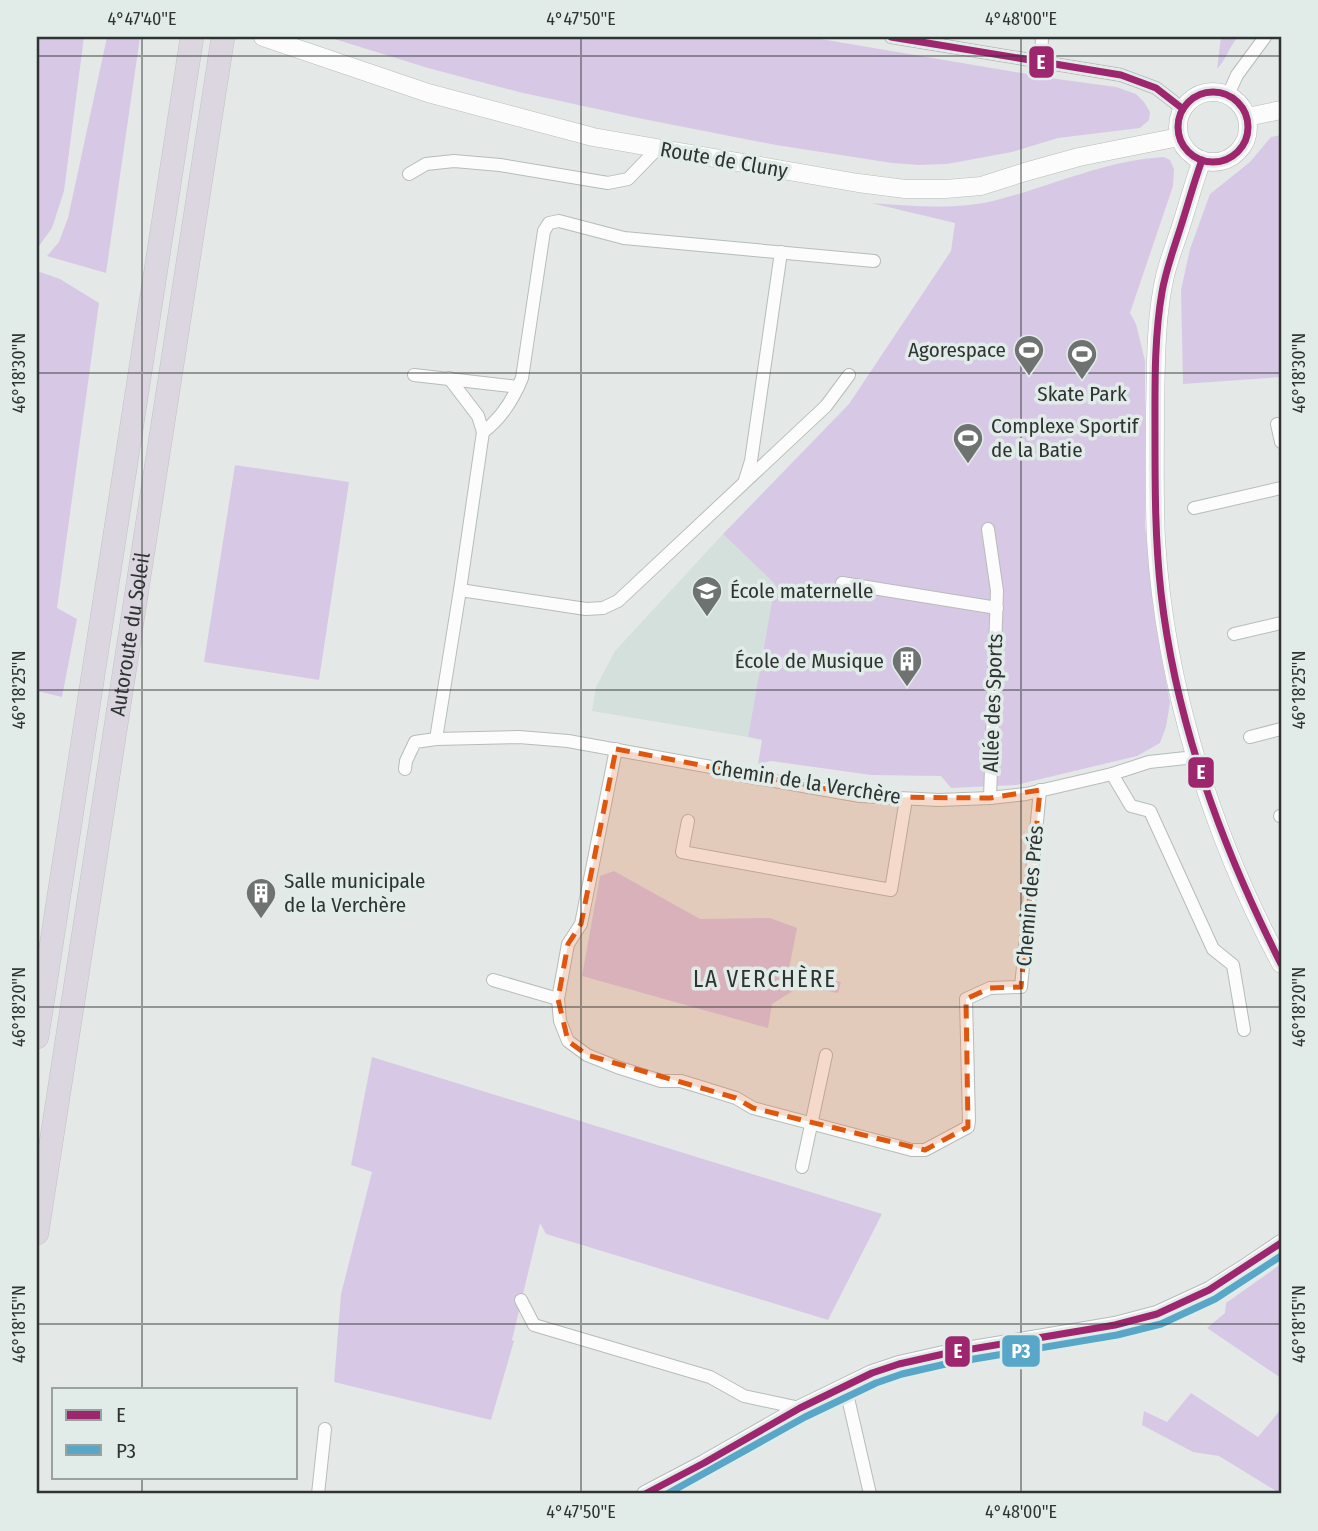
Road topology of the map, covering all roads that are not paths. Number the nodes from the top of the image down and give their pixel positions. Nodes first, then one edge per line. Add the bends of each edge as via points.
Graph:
1 (192, 37) edge
2 (223, 37) edge
3 (891, 37) edge
4 (1042, 37) edge
5 (1265, 37) edge
6 (270, 39) edge
7 (1041, 62) junction
8 (1228, 95) junction
9 (1182, 108) junction
10 (1281, 110) edge
11 (1247, 117) junction
12 (1179, 137) junction
13 (658, 148) junction
14 (1202, 160) junction
15 (409, 174) dead end
16 (781, 252) junction
17 (874, 261) dead end
18 (414, 375) dead end
19 (849, 375) dead end
20 (449, 378) junction
21 (518, 387) junction
22 (1277, 424) dead end
23 (482, 432) junction
24 (1281, 442) edge
25 (745, 481) junction
26 (1281, 488) edge
27 (1194, 508) dead end
28 (988, 529) dead end
29 (842, 583) dead end
30 (460, 590) junction
31 (997, 608) junction
32 (1281, 623) edge
33 (1234, 634) dead end
34 (1281, 729) edge
35 (1250, 737) dead end
36 (436, 738) junction
37 (616, 750) junction
38 (1195, 757) junction
39 (405, 769) dead end
40 (1112, 774) junction
41 (1040, 790) junction
42 (990, 798) junction
43 (906, 799) junction
44 (688, 821) dead end
45 (1281, 964) edge
46 (493, 980) dead end
47 (558, 999) junction
48 (1244, 1030) dead end
49 (37, 1037) edge
50 (826, 1055) dead end
51 (811, 1123) junction
52 (802, 1167) dead end
53 (37, 1233) edge
54 (1281, 1243) edge
55 (521, 1300) dead end
56 (845, 1385) junction
57 (800, 1408) junction
58 (325, 1429) dead end
59 (318, 1494) edge
60 (645, 1494) edge
61 (870, 1494) edge

1 - 49 highway, Autoroute du Soleil
2 - 53 highway, Autoroute du Soleil
3 - 7 street
4 - 7 street
5 - 8 street
6 - 13 main road, Route de Cluny via 428,93 581,134
7 - 9 street via 1121,75 1156,88
8 - 9 main road via 1207,92
8 - 11 main road
9 - 12 main road
10 - 11 main road
11 - 14 main road via 1246,139 1239,150 1216,162
12 - 13 main road, Route de Cluny via 1079,157 981,186 946,189 858,183
12 - 14 main road via 1184,147
13 - 15 street via 628,179 608,183 454,161 426,164
14 - 38 main road via 1165,276 1159,318 1155,456 1156,540 1163,603 1180,704
16 - 17 street
16 - 21 street via 624,238 558,221 549,223
16 - 25 street
18 - 20 street
19 - 25 street via 826,406
20 - 21 street
20 - 23 street via 478,416
21 - 23 street via 508,407
22 - 24 street
23 - 30 street
25 - 30 street via 618,601 603,608
26 - 27 street
28 - 31 street, Allée des Sports
29 - 31 street, Allée des Sports
30 - 36 street
31 - 42 street, Allée des Sports
32 - 33 street
34 - 35 street
36 - 37 street, Chemin de la Verchère via 519,737
36 - 39 street, Chemin de la Verchère via 415,741
37 - 43 street, Chemin de la Verchère via 745,776
37 - 47 street, Chemin des Prés via 580,924 568,944
38 - 40 street, Chemin de la Verchère via 1149,762
38 - 45 main road via 1233,862
40 - 41 street, Chemin de la Verchère
40 - 48 street via 1131,806 1150,811 1213,949 1233,965
41 - 42 street, Chemin de la Verchère
41 - 51 street, Chemin des Prés via 1021,987 990,988 966,999 968,1127 925,1150 912,1150
42 - 43 street, Chemin de la Verchère
43 - 44 street via 891,890 682,852
46 - 47 street
47 - 51 street, Chemin des Prés via 568,1041 587,1055
50 - 51 street
51 - 52 street
54 - 56 street via 1209,1290 1157,1314 899,1364
55 - 57 street via 534,1325 710,1377 744,1396
56 - 57 street
56 - 61 street
57 - 60 street
58 - 59 street

